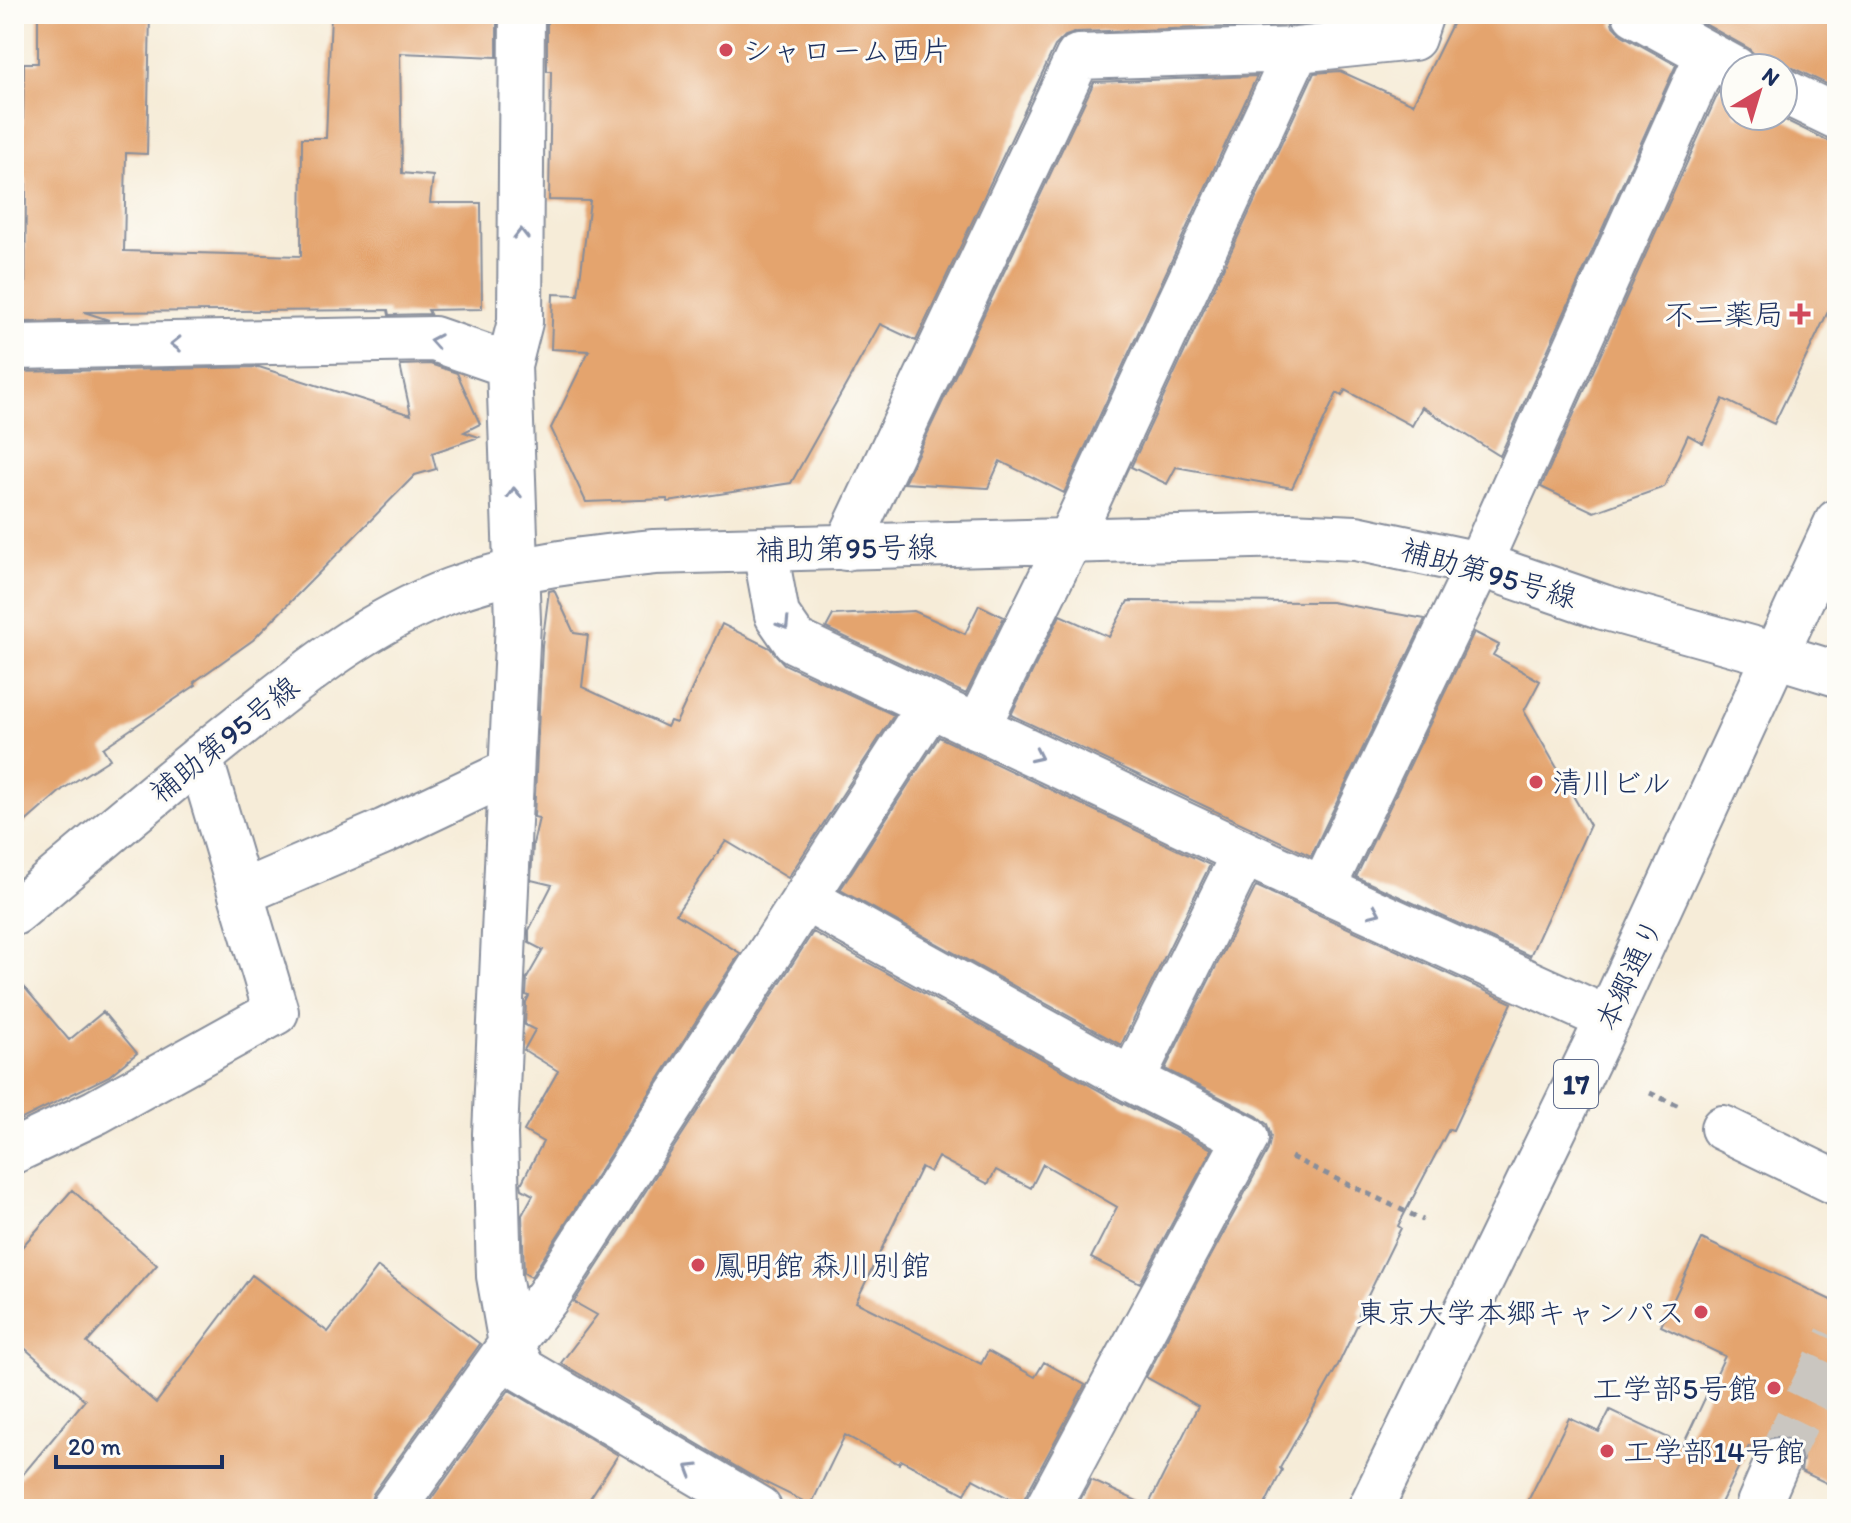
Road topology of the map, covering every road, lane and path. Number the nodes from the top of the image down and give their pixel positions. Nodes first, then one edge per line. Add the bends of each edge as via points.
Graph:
1 (522, 14) edge
2 (1421, 14) edge
3 (1635, 14) edge
4 (1297, 50) junction
5 (1719, 61) edge
6 (1719, 66) edge
7 (1799, 99) edge
8 (1837, 117) edge
9 (14, 347) edge
10 (509, 365) junction
11 (1837, 522) edge
12 (1068, 543) junction
13 (846, 548) junction
14 (765, 550) junction
15 (1479, 564) junction
16 (517, 571) junction
17 (1775, 655) junction
18 (1837, 674) edge
19 (930, 705) junction
20 (977, 728) junction
21 (200, 757) junction
22 (511, 771) junction
23 (1244, 853) junction
24 (1323, 888) junction
25 (241, 893) junction
26 (806, 899) junction
27 (14, 913) edge
28 (1608, 1019) junction
29 (1132, 1080) junction
30 (1723, 1128) dead end
31 (1246, 1138) junction
32 (14, 1151) edge
33 (1837, 1183) edge
34 (1423, 1220) dead end
35 (516, 1338) junction
36 (1778, 1460) tunnel mouth
37 (1760, 1508) edge
38 (393, 1509) edge
39 (759, 1509) edge
40 (1047, 1509) edge
41 (1370, 1509) edge

10 -> 1 main road via 520,322
2 - 4 main road via 1413,38
3 - 5 main road
4 - 12 main road
4 - 13 main road via 1078,57
6 - 15 main road
7 - 8 main road
10 -> 9 main road via 434,339
16 -> 10 main road
11 - 17 main road, 本郷通り / 17
12 - 13 main road, 補助第95号線
12 - 15 main road, 補助第95号線 via 1289,535 1356,538
12 - 20 main road
13 - 14 main road, 補助第95号線
14 - 16 main road, 補助第95号線 via 654,552
14 -> 19 main road via 777,615 795,641
15 - 17 main road, 補助第95号線 via 1603,607
15 - 24 main road
16 - 21 main road, 補助第95号線 via 452,590 385,620 319,662
16 - 22 main road
17 - 18 main road, 補助第95号線
17 - 28 main road, 本郷通り / 17
19 - 20 main road
19 - 26 main road
20 -> 23 main road
21 - 25 main road
21 - 27 main road, 補助第95号線
22 - 25 main road
22 - 35 main road via 495,1134 499,1276
23 - 24 main road
23 - 29 main road
24 -> 28 main road
25 - 32 main road via 276,1012
26 - 29 main road
26 - 35 main road
28 - 41 main road, 本郷通り / 17
29 - 31 main road
30 - 33 main road
31 - 34 path
31 - 40 main road
35 - 38 main road
39 -> 35 main road via 523,1370
36 - 37 main road

